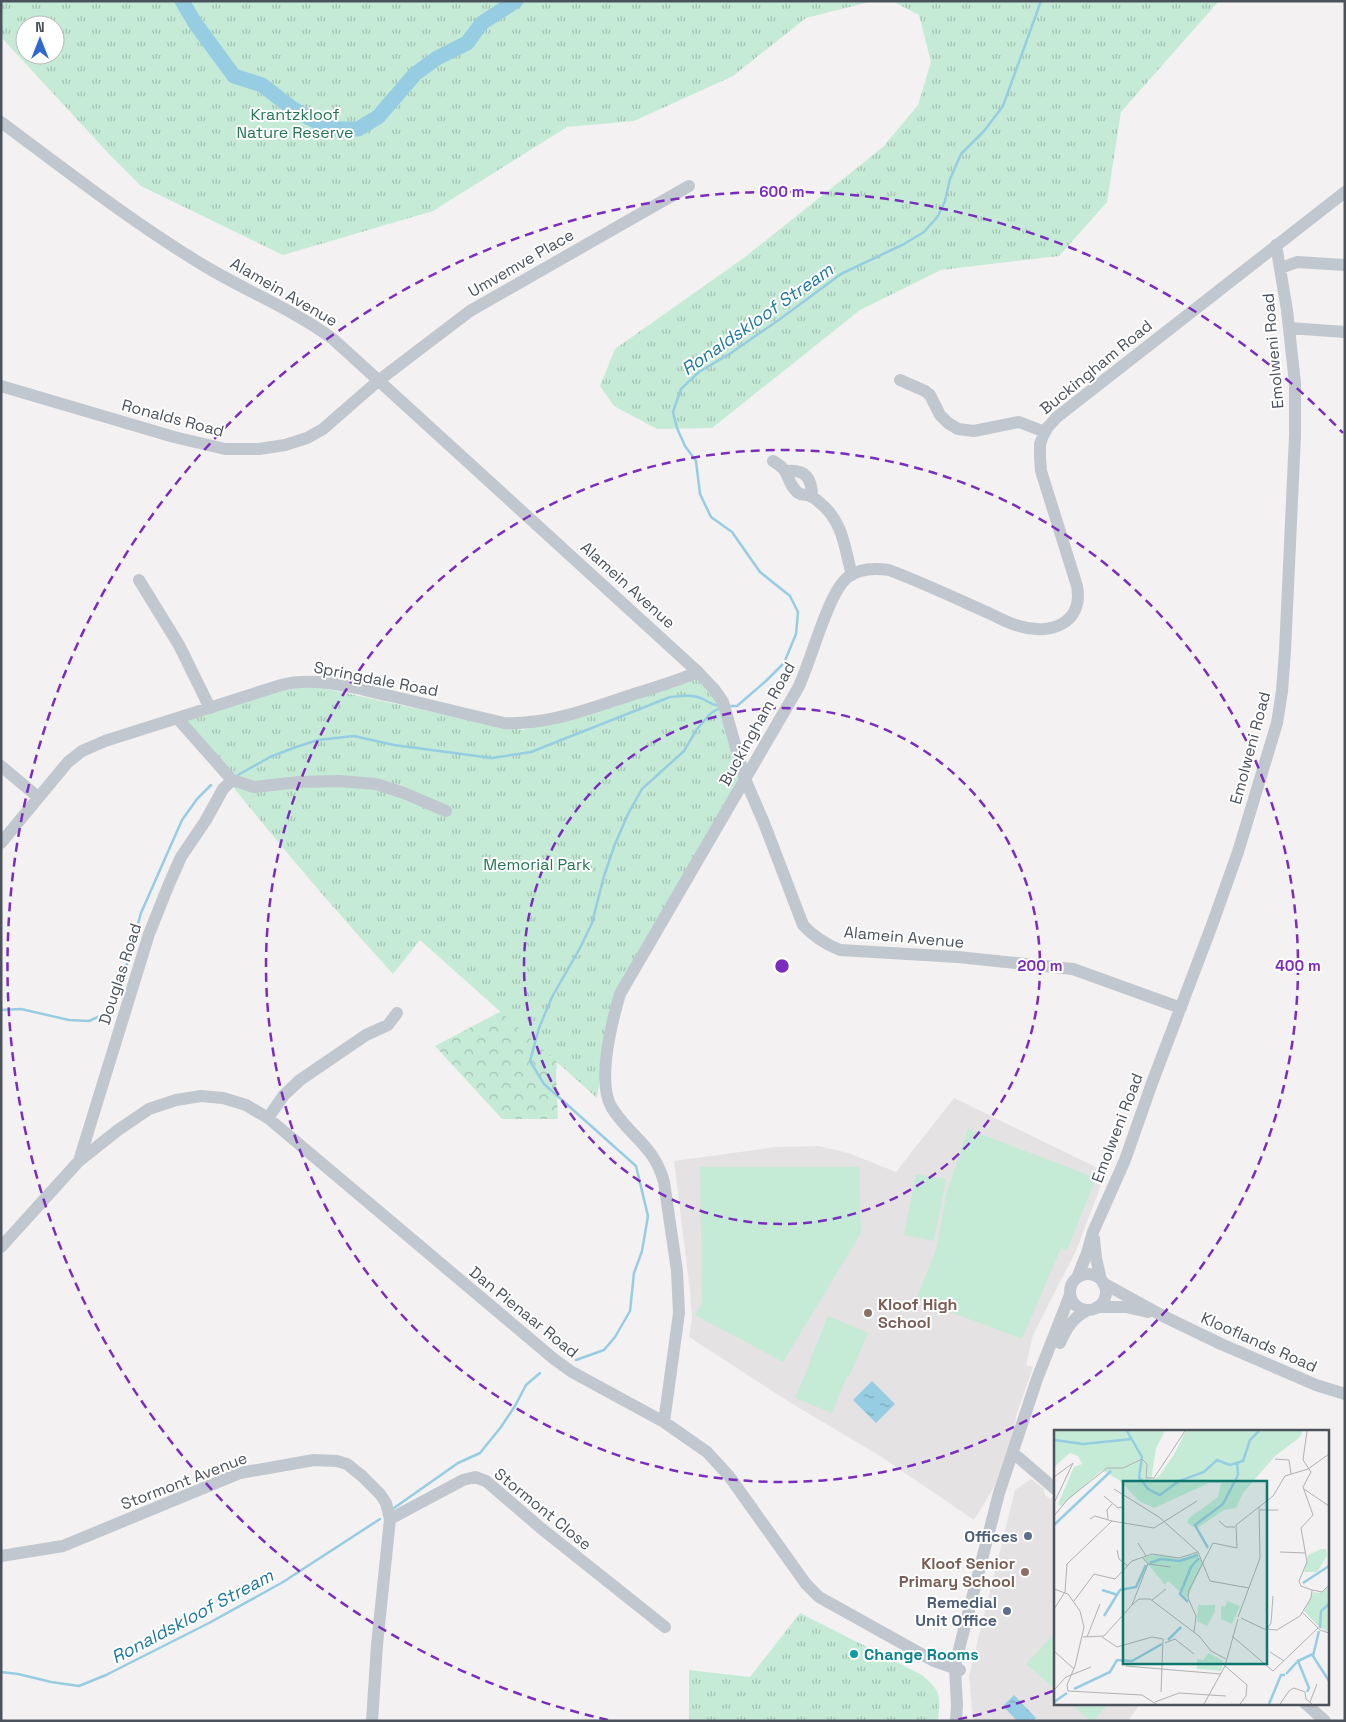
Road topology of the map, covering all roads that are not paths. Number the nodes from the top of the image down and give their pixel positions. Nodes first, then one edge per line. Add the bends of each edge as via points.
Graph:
1 (1, 122) edge
2 (689, 186) dead end
3 (1345, 192) edge
4 (1276, 245) junction
5 (1345, 265) edge
6 (1281, 268) junction
7 (1289, 328) junction
8 (1345, 332) edge
9 (378, 380) junction
10 (900, 380) dead end
11 (1, 386) edge
12 (1045, 432) junction
13 (773, 461) dead end
14 (852, 575) junction
15 (139, 580) dead end
16 (698, 672) junction
17 (210, 708) junction
18 (178, 718) junction
19 (1, 766) edge
20 (745, 779) junction
21 (232, 780) junction
22 (38, 797) junction
23 (446, 811) dead end
24 (2, 840) edge
25 (1181, 1008) junction
26 (397, 1013) dead end
27 (268, 1118) junction
28 (79, 1162) junction
29 (1094, 1232) junction
30 (1, 1247) edge
31 (1077, 1278) junction
32 (1102, 1281) junction
33 (1070, 1295) junction
34 (1093, 1309) junction
35 (1163, 1316) junction
36 (1345, 1394) edge
37 (664, 1422) junction
38 (1016, 1463) junction
39 (1054, 1488) edge
40 (390, 1519) junction
41 (1, 1556) edge
42 (665, 1627) dead end
43 (960, 1643) junction
44 (924, 1654) junction
45 (958, 1669) junction
46 (1306, 1704) edge
47 (372, 1721) edge
48 (956, 1721) edge
49 (1325, 1721) edge

1 - 9 street, Alamein Avenue via 145,228 203,265 333,338
2 - 9 street, Umvemve Place via 470,311
3 - 4 street, Buckingham Road
4 - 6 street, Emolweni Road
4 - 12 street, Buckingham Road via 1057,417
5 - 6 street via 1297,262
6 - 7 street, Emolweni Road
7 - 8 street
7 - 25 street, Emolweni Road via 1295,382 1295,436 1282,691 1272,741 1238,852
9 - 11 street, Ronalds Road via 323,429 307,438 285,445 251,449 225,449 192,442
9 - 16 street, Alamein Avenue
10 - 12 street via 930,395 940,415 958,429 974,432 1019,422
12 - 14 street, Buckingham Road via 1040,444 1041,471 1079,599 1063,625 1049,629 1020,626 889,570 873,568
13 - 14 street via 787,471 795,470 805,475 811,484 812,497 823,505 840,531
14 - 20 street, Buckingham Road via 836,591 802,681
15 - 17 street via 179,645
16 - 17 street, Springdale Road via 569,715 523,723 504,722 353,688 304,681 281,685
16 - 20 street, Alamein Avenue via 724,706
17 - 18 street, Springdale Road
18 - 21 street
18 - 22 street, Springdale Road via 82,751 68,762
19 - 22 street
20 - 25 street, Alamein Avenue via 803,925 827,945 840,950 958,957 1073,969
20 - 37 street, Buckingham Road via 620,994 606,1070 606,1091 612,1108 652,1153 664,1182 678,1271 680,1313
21 - 23 street via 254,787 307,781 376,784
21 - 28 street, Douglas Road via 223,789 181,857 166,892 147,942
22 - 24 street, Springdale Road
25 - 29 street, Emolweni Road via 1125,1160
26 - 27 street via 388,1025 366,1035 300,1080 284,1095
27 - 28 street, Dan Pienaar Road via 246,1105 223,1098 201,1096 176,1100 150,1109
27 - 37 street, Dan Pienaar Road via 554,1359
28 - 30 street, Douglas Road
29 - 31 street, Emolweni Road
29 - 32 street, Emolweni Road via 1094,1251
31 - 32 street via 1087,1274
31 - 33 street
32 - 34 street via 1105,1298
32 - 35 street, Klooflands Road
33 - 34 street via 1083,1309
33 - 43 street via 1037,1379 1002,1484
34 - 35 street, Klooflands Road via 1134,1308
34 - 38 street via 1077,1317 1064,1332
35 - 36 street, Klooflands Road via 1282,1371
37 - 44 street, Dan Pienaar Road via 718,1462 814,1592
38 - 39 street via 1038,1474
38 - 45 street
40 - 41 street, Stormont Avenue via 380,1494 347,1464 337,1460 314,1460 240,1473 63,1546
40 - 42 street, Stormont Close via 463,1480 475,1477 486,1481
40 - 47 street, Stormont Avenue
43 - 44 street, Dan Pienaar Road via 956,1650 942,1656
43 - 45 street
44 - 45 street, Dan Pienaar Road
45 - 48 street
46 - 49 street

